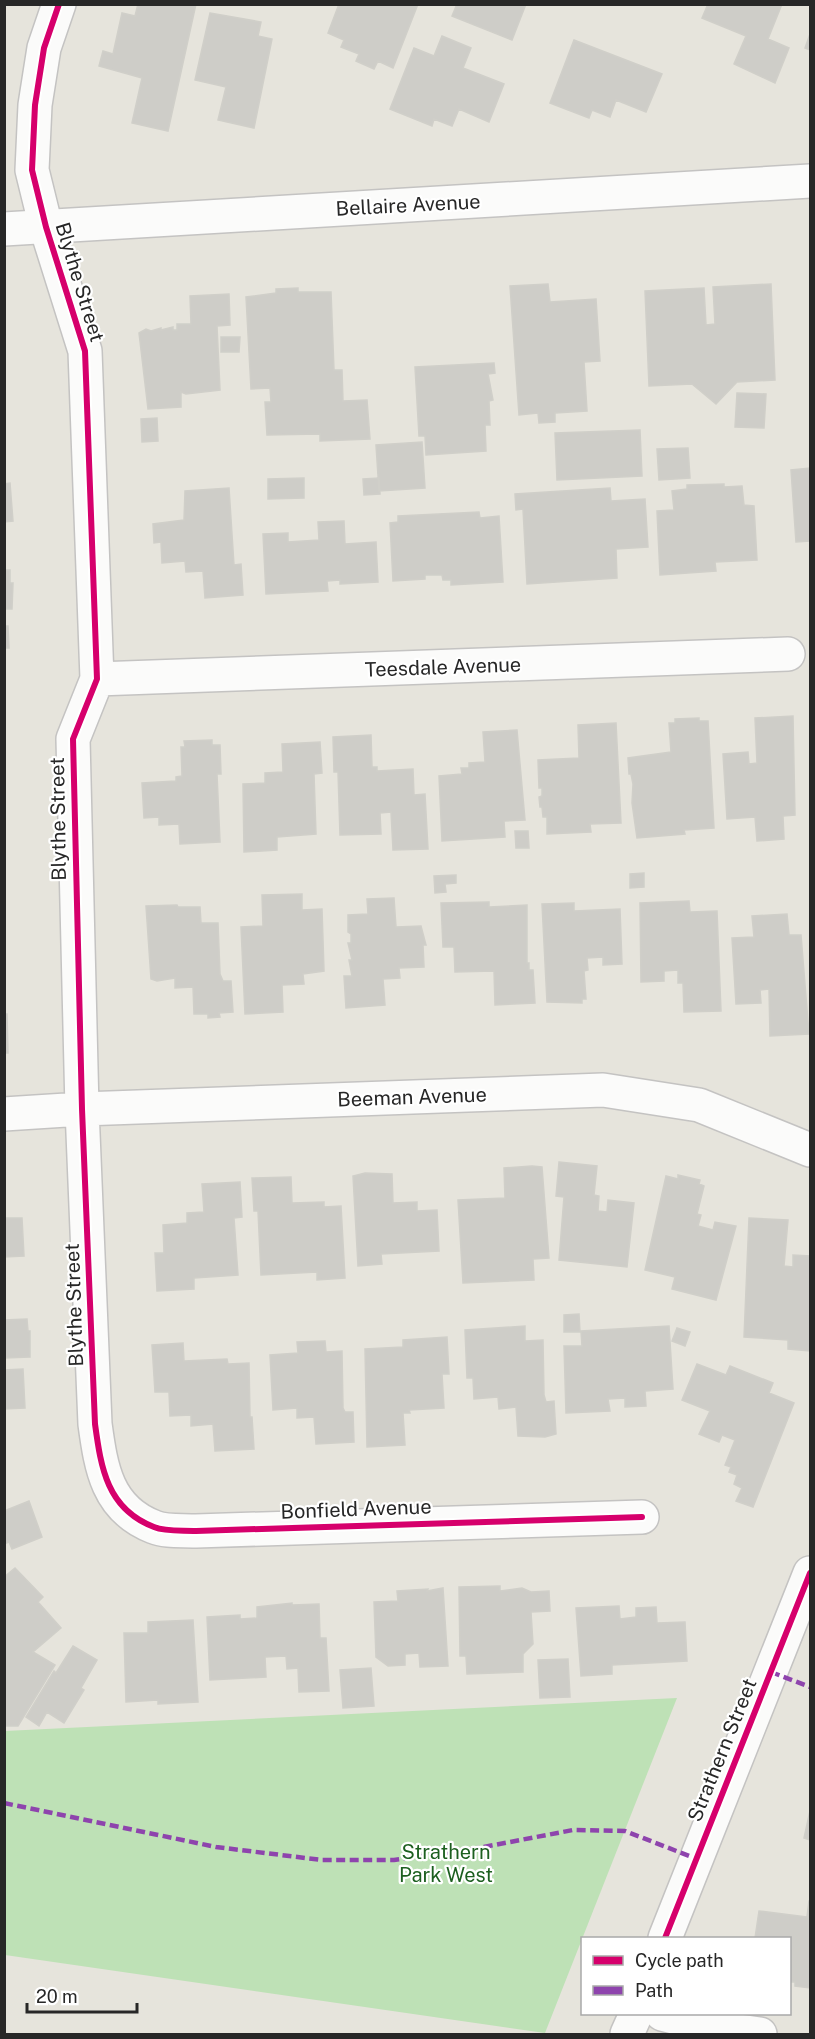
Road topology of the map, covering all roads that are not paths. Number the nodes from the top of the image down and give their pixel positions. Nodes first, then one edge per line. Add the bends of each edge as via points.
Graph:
1 (59, 4) edge
2 (810, 181) edge
3 (46, 227) junction
4 (4, 229) edge
5 (788, 654) dead end
6 (97, 679) junction
7 (82, 1109) junction
8 (4, 1114) edge
9 (810, 1150) edge
10 (100, 1468) joint
11 (642, 1517) dead end
12 (810, 1573) edge
13 (665, 1937) edge
14 (635, 2015) edge
15 (669, 2015) edge
16 (627, 2034) edge
17 (760, 2034) edge

1 - 3 street, Blythe Street via 44,48 35,105 32,170
2 - 3 street, Bellaire Avenue
3 - 4 street, Bellaire Avenue
3 - 6 street, Blythe Street via 85,351
5 - 6 street, Teesdale Avenue
6 - 7 street, Blythe Street via 73,739
7 - 8 street, Beeman Avenue
7 - 9 street, Beeman Avenue via 603,1090 699,1105
7 - 10 street, Blythe Street
10 - 11 street, Bonfield Avenue via 125,1511 156,1528 196,1531
12 - 13 street, Strathern Street
14 - 16 street
15 - 17 street via 711,2027

